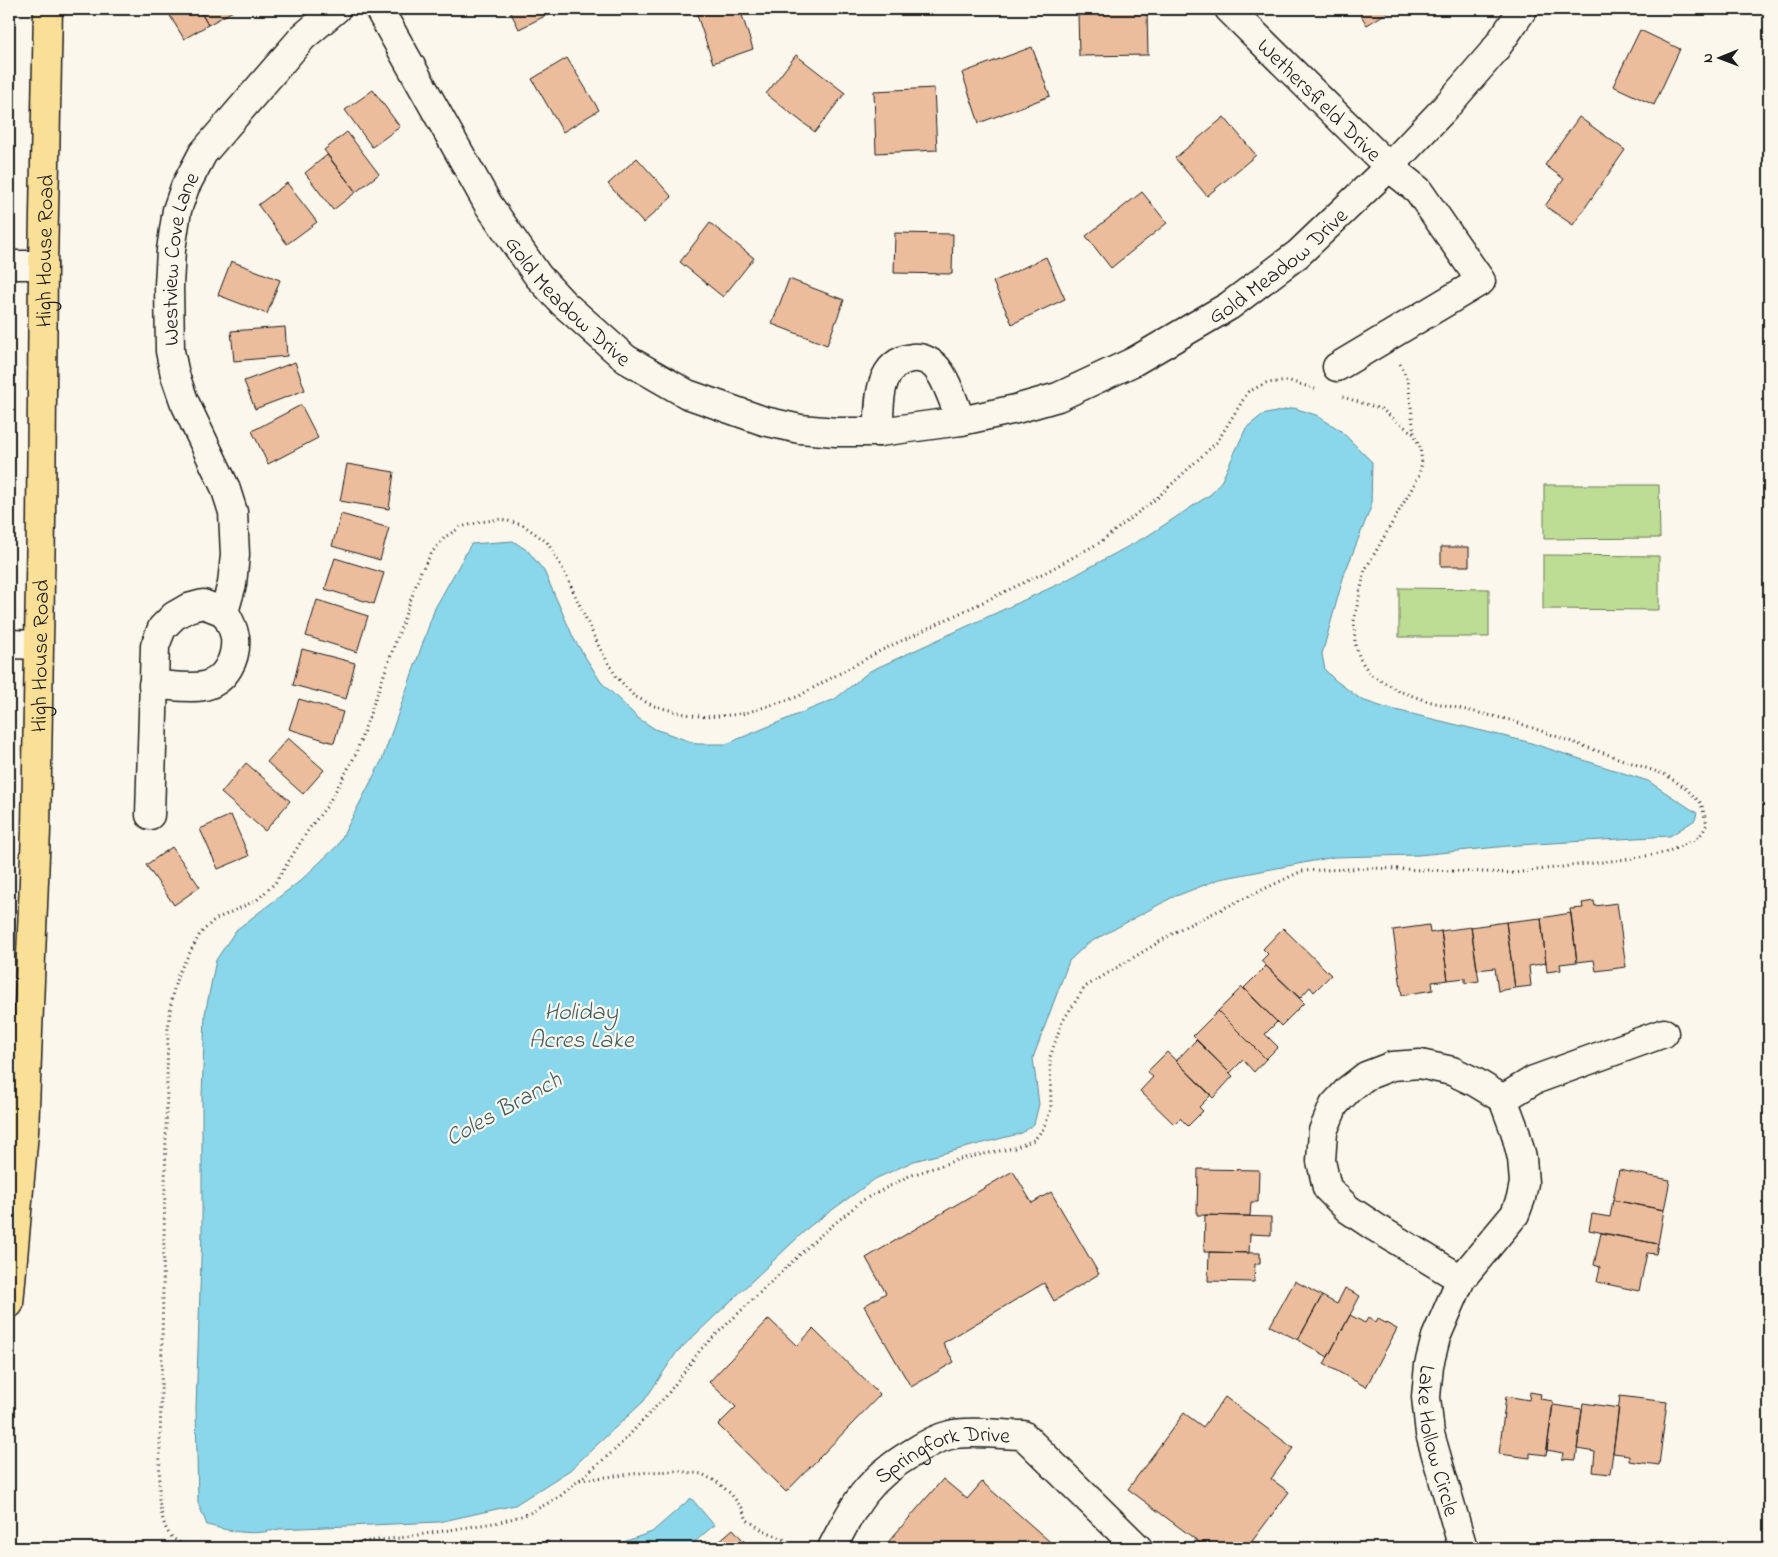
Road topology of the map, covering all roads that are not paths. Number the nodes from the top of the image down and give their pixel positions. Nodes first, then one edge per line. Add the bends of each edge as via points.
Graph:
1 (48, 9) edge
2 (336, 9) edge
3 (379, 9) edge
4 (1229, 9) edge
5 (1523, 9) edge
6 (1389, 167) junction
7 (9, 265) edge
8 (43, 265) junction
9 (1337, 367) dead end
10 (961, 421) junction
11 (879, 432) junction
12 (224, 612) junction
13 (9, 644) edge
14 (38, 645) junction
15 (153, 685) junction
16 (150, 815) dead end
17 (1664, 1033) dead end
18 (1503, 1100) junction
19 (16, 1132) edge
20 (1461, 1279) junction
21 (9, 1304) edge
22 (832, 1548) edge
23 (1138, 1548) edge
24 (1463, 1548) edge

1 - 8 main road, High House Road
2 - 12 street, Westview Cove Lane via 303,38 203,153 185,186 177,210 169,285 170,351 184,401 225,487 233,512 235,555 232,584
3 - 11 street, Gold Meadow Drive via 512,242 563,303 626,359 687,394 764,421 800,429
4 - 6 street, Wethersfield Drive
5 - 6 street, Gold Meadow Drive via 1494,51
6 - 9 street, Wethersfield Drive via 1418,190 1481,281
6 - 10 street, Gold Meadow Drive via 1298,254 1229,306 1175,339 1058,397
7 - 8 street
8 - 14 main road, High House Road
10 - 11 street, Gold Meadow Drive
10 - 11 street via 939,370 927,360 915,358 900,361 887,374 879,399
12 - 15 street via 203,604 174,616 162,628 156,646
12 - 15 street via 234,637 231,664 226,673 204,686
13 - 14 street
14 - 19 main road, High House Road via 36,830
15 - 16 street
17 - 18 street via 1534,1080
18 - 20 street, Lake Hollow Circle via 1522,1158 1524,1183 1521,1198 1515,1214
18 - 20 street via 1452,1071 1420,1064 1392,1066 1366,1076 1349,1089 1334,1105 1323,1131 1321,1161 1327,1188 1354,1214
19 - 21 main road, High House Road
20 - 24 street, Lake Hollow Circle via 1436,1337 1428,1365 1426,1397 1430,1434
22 - 23 street, Springfork Drive via 850,1511 869,1486 892,1465 950,1434 1023,1435

